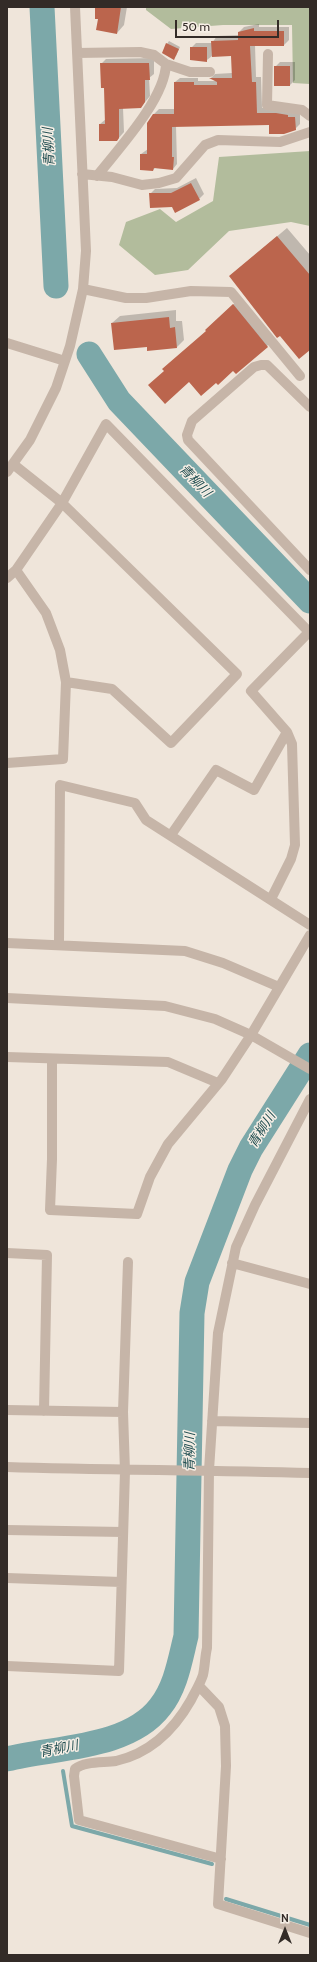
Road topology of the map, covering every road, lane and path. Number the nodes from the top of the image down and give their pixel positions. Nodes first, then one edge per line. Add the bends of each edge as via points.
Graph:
1 (75, 7) edge
2 (77, 53) junction
3 (268, 54) dead end
4 (166, 64) junction
5 (210, 72) dead end
6 (310, 116) edge
7 (310, 132) edge
8 (82, 174) junction
9 (97, 176) junction
10 (83, 289) junction
11 (7, 344) edge
12 (65, 361) junction
13 (300, 376) dead end
14 (310, 407) edge
15 (10, 468) edge
16 (62, 503) junction
17 (16, 570) junction
18 (310, 570) edge
19 (7, 578) edge
20 (310, 632) edge
21 (66, 682) junction
22 (287, 732) junction
23 (7, 763) edge
24 (171, 835) junction
25 (271, 899) junction
26 (310, 925) edge
27 (310, 935) edge
28 (7, 943) edge
29 (59, 944) junction
30 (279, 987) junction
31 (7, 998) edge
32 (251, 1035) junction
33 (7, 1057) edge
34 (52, 1058) junction
35 (310, 1069) edge
36 (218, 1083) junction
37 (310, 1099) edge
38 (7, 1253) edge
39 (128, 1262) dead end
40 (232, 1262) junction
41 (310, 1284) edge
42 (7, 1410) edge
43 (44, 1411) junction
44 (123, 1412) junction
45 (212, 1421) junction
46 (310, 1422) edge
47 (7, 1467) edge
48 (125, 1471) junction
49 (206, 1471) junction
50 (310, 1473) edge
51 (7, 1530) edge
52 (123, 1532) junction
53 (7, 1578) edge
54 (122, 1582) junction
55 (7, 1666) edge
56 (199, 1686) junction
57 (221, 1859) junction
58 (310, 1933) edge

1 - 2 street
2 - 4 street via 140,52 154,55
2 - 8 street
3 - 6 street via 267,105 302,110
4 - 5 street via 190,72
4 - 9 street via 166,73 160,88 137,126
7 - 9 street via 280,142 218,140 205,145 176,178 159,183 142,185
8 - 9 street
8 - 10 street via 86,251
10 - 12 street
10 - 13 street via 126,298 146,298 191,291 231,292
11 - 12 street
12 - 15 street via 44,414 30,440
14 - 18 street via 267,365 261,364 254,367 192,421 187,435 188,440
15 - 16 street
16 - 17 street
16 - 20 street via 106,424
16 - 21 street via 237,674 171,743 112,688
17 - 19 street
17 - 21 street via 46,613 60,650
20 - 22 street via 251,691
21 - 23 street via 63,759
22 - 24 street via 254,790 216,770
22 - 25 street via 292,744 295,845 291,859
24 - 25 street
24 - 29 street via 146,820 135,803 130,800 60,785
25 - 26 street
27 - 30 street
28 - 29 street
29 - 30 street via 184,951 223,962
30 - 32 street
31 - 32 street via 165,1006 215,1019
32 - 35 street
32 - 36 street
33 - 34 street
34 - 36 street via 168,1062
34 - 36 street via 50,1210 137,1214 150,1177 168,1144
37 - 40 street via 246,1222
38 - 43 street via 47,1255
39 - 44 street
40 - 41 street
40 - 45 street via 218,1332
42 - 43 street
43 - 44 street
44 - 48 street
45 - 46 street
45 - 49 street
47 - 48 street
48 - 49 street
48 - 52 street
49 - 50 street
49 - 56 street via 207,1648
51 - 52 street
52 - 54 street
53 - 54 street
54 - 55 street via 119,1671
56 - 57 street via 220,1707 225,1726 226,1766
56 - 57 street via 180,1718 159,1742 142,1752 117,1760 80,1765 75,1769 74,1786 79,1820
57 - 58 street via 218,1904

